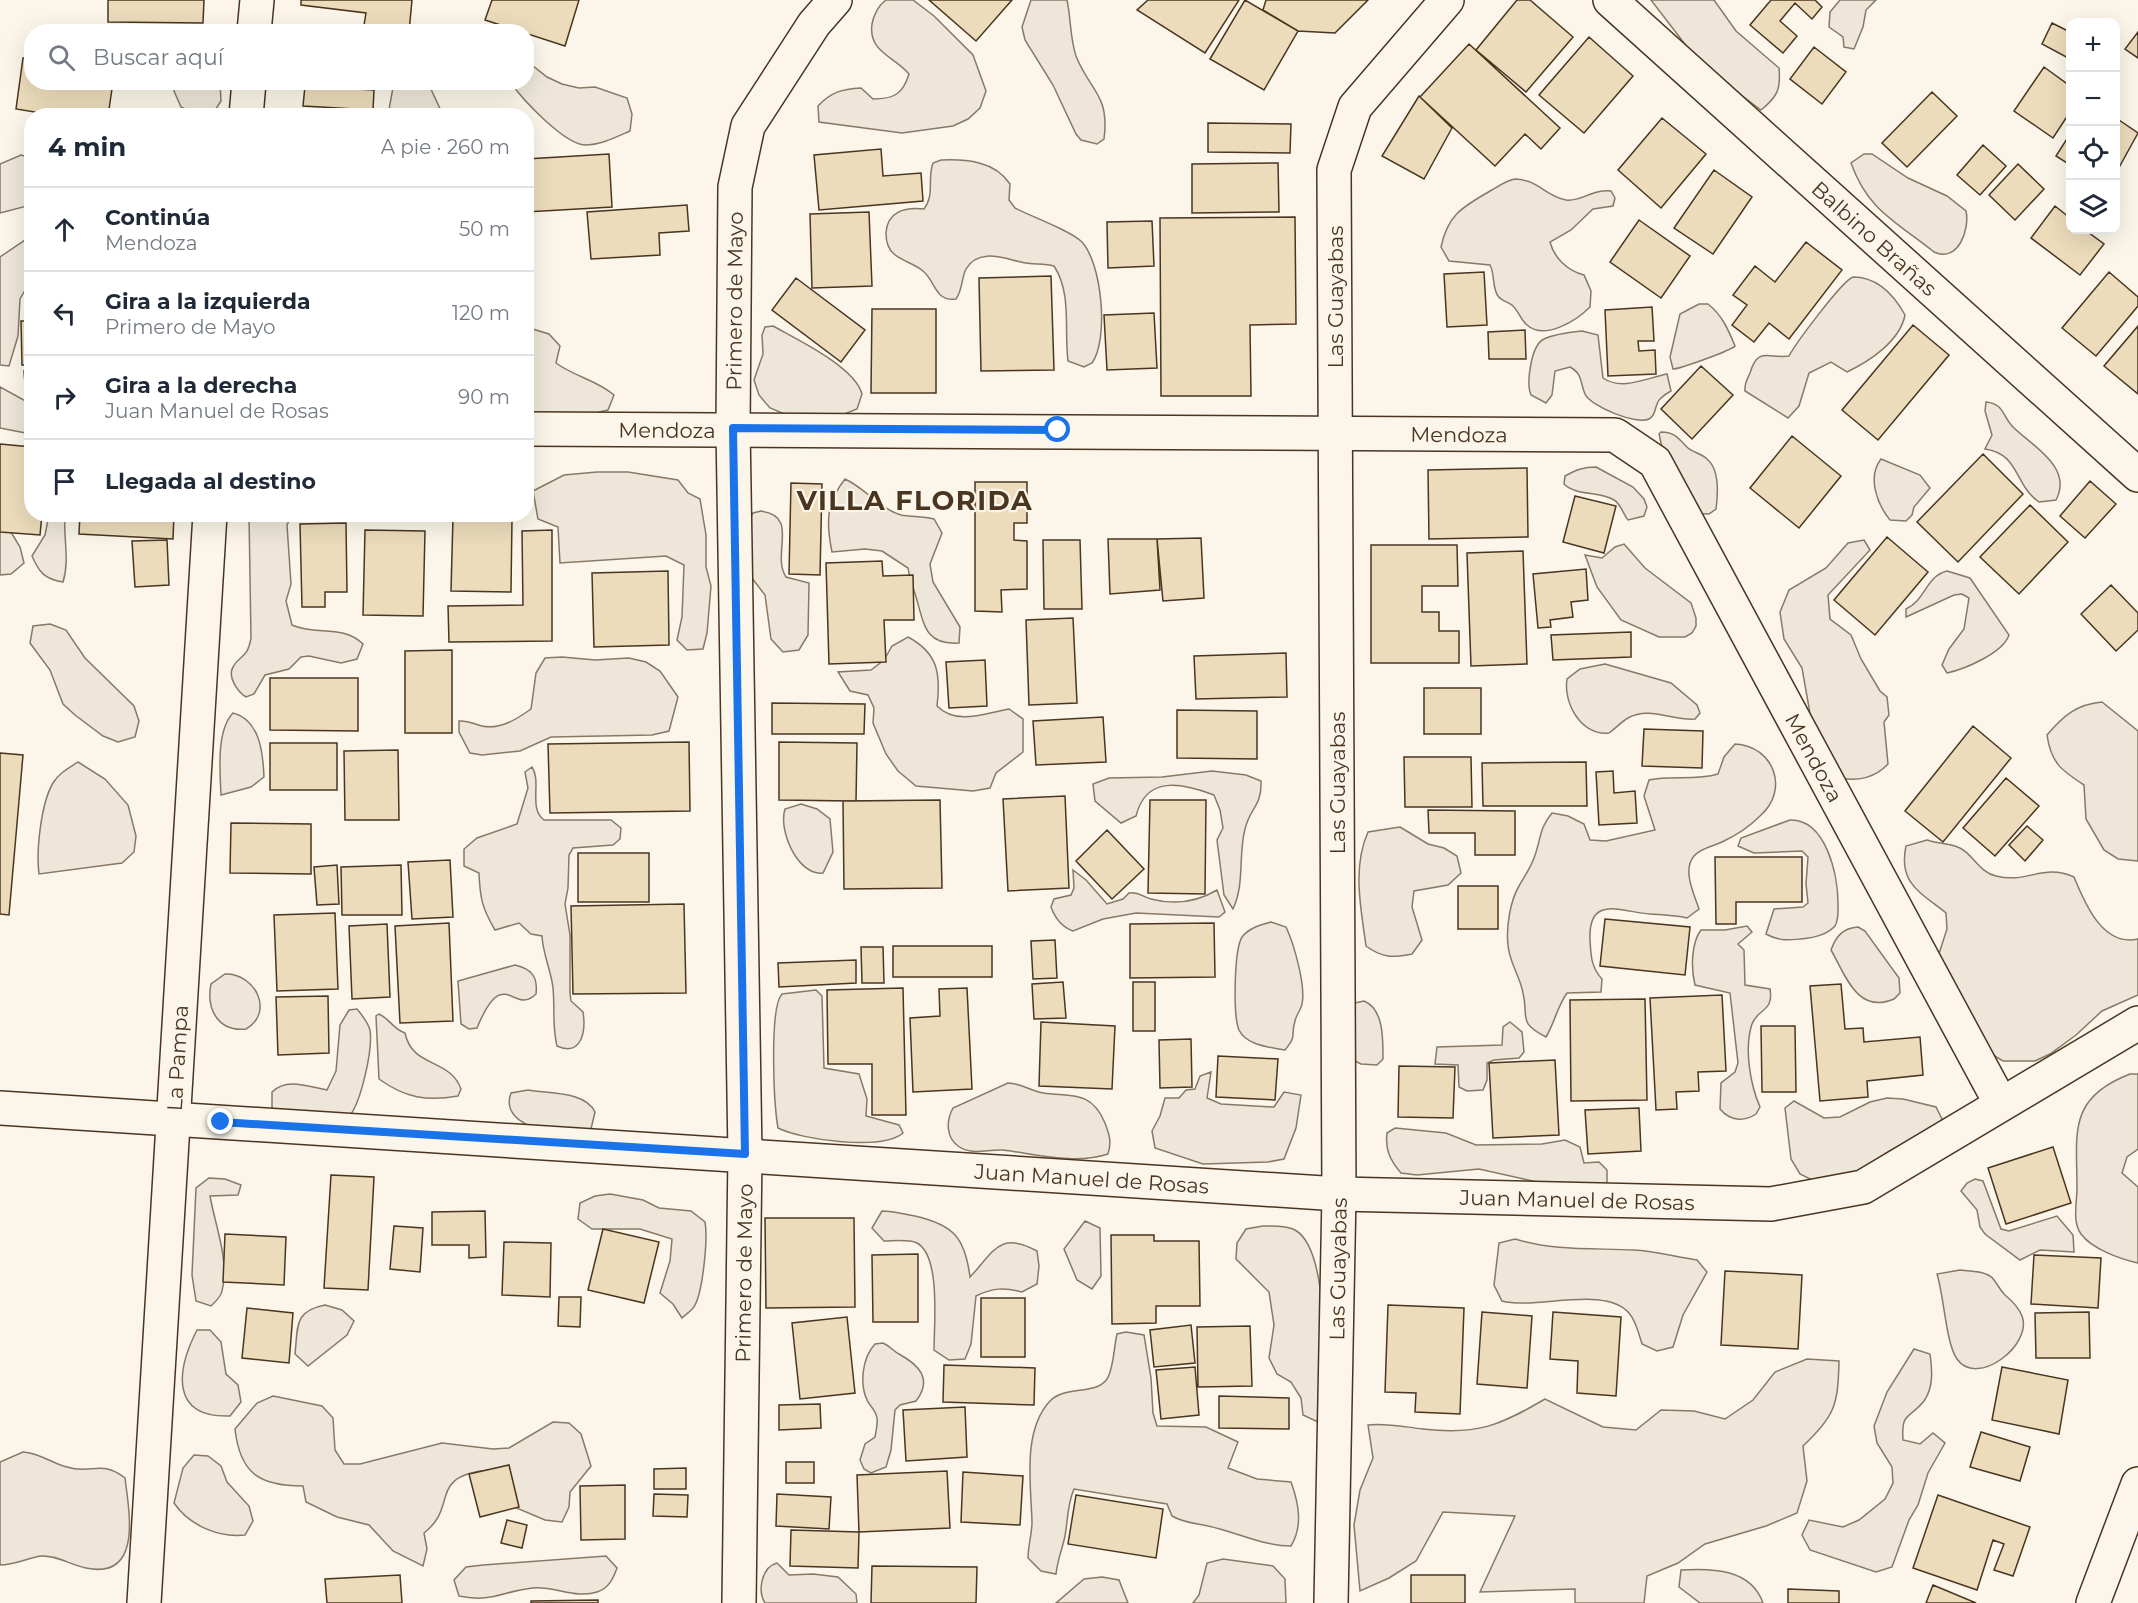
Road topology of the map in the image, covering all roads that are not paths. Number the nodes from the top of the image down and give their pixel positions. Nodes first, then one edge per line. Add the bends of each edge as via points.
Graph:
1 (257, 0) edge
2 (835, 0) edge
3 (1447, 0) edge
4 (1610, 0) edge
5 (255, 24) edge
6 (248, 90) edge
7 (247, 108) edge
8 (733, 428) junction
9 (534, 429) edge
10 (1336, 432) junction
11 (2138, 475) edge
12 (210, 522) edge
13 (2138, 1023) edge
14 (2001, 1104) junction
15 (0, 1108) edge
16 (173, 1120) junction
17 (745, 1154) junction
18 (1339, 1194) junction
19 (2138, 1485) edge
20 (144, 1603) edge
21 (739, 1603) edge
22 (1331, 1603) edge
23 (2093, 1603) edge

1 - 5 street
2 - 8 street, Primero de Mayo via 814,24 748,126 735,187
3 - 10 street, Las Guayabas via 1355,107 1334,170
4 - 11 street, Balbino Brañas
6 - 7 street
8 - 9 street, Mendoza
8 - 10 street, Mendoza
8 - 17 street, Primero de Mayo
10 - 14 street, Mendoza via 1615,435 1655,462
10 - 18 street, Las Guayabas
12 - 16 street, La Pampa
13 - 14 street, Juan Manuel de Rosas
14 - 18 street, Juan Manuel de Rosas via 1863,1187 1771,1204
15 - 16 street, Juan Manuel de Rosas
16 - 17 street, Juan Manuel de Rosas
16 - 20 street, La Pampa
17 - 18 street, Juan Manuel de Rosas
17 - 21 street, Primero de Mayo
18 - 22 street, Las Guayabas
19 - 23 street

